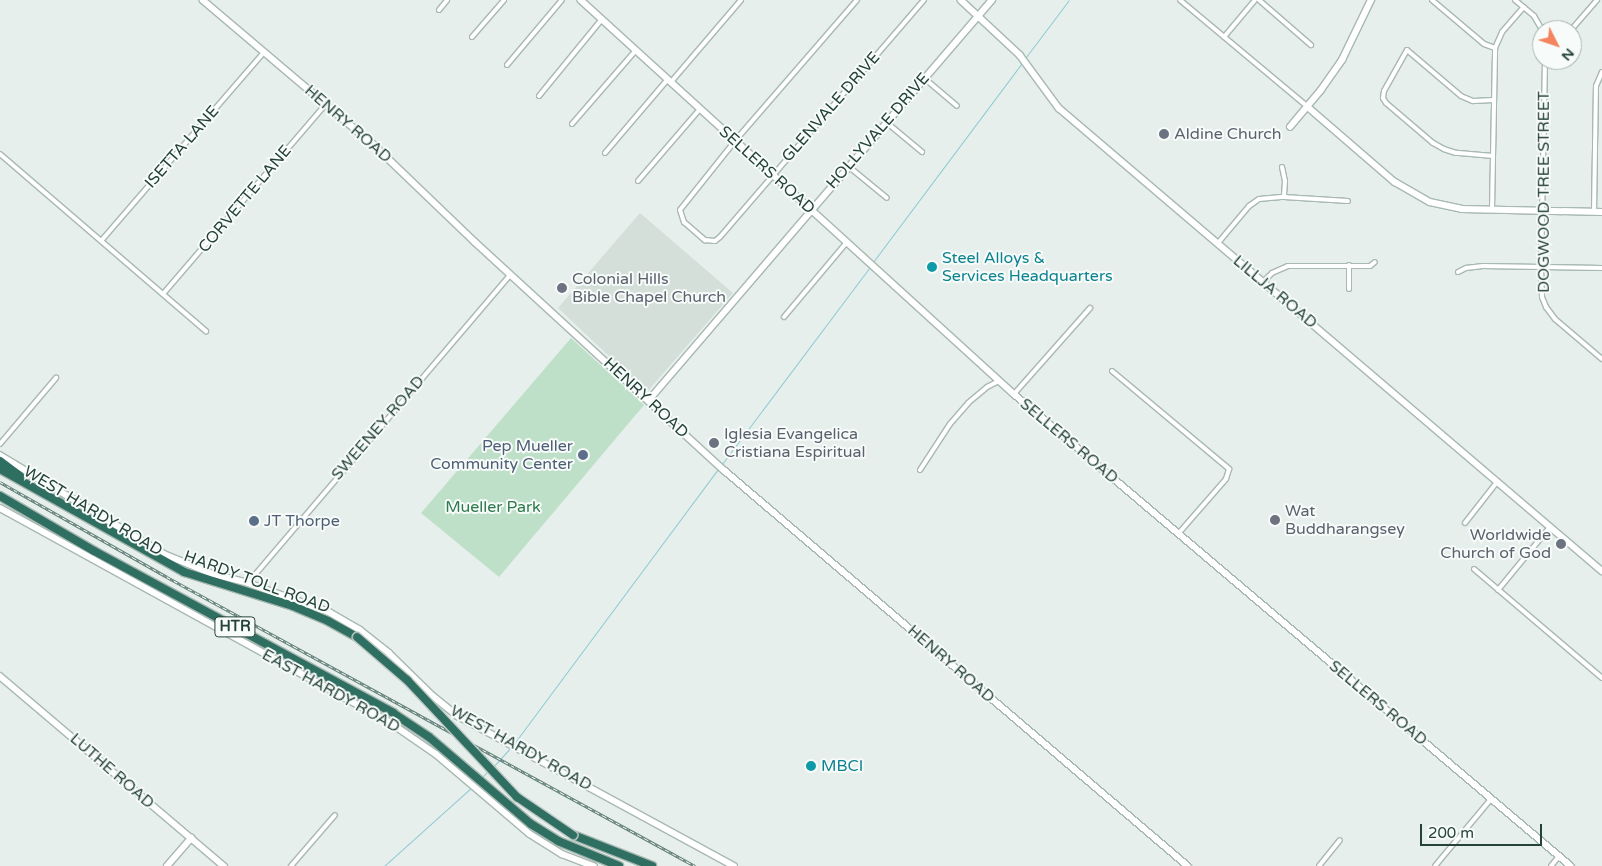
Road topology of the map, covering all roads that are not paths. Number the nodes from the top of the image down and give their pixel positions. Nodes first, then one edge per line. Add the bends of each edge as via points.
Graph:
1 (203, 0) edge
2 (447, 0) edge
3 (504, 0) edge
4 (562, 0) edge
5 (581, 0) edge
6 (741, 0) edge
7 (857, 0) edge
8 (924, 0) edge
9 (961, 0) edge
10 (992, 0) edge
11 (1180, 0) edge
12 (1255, 0) edge
13 (1259, 0) edge
14 (1371, 0) edge
15 (1432, 0) edge
16 (1515, 0) edge
17 (1596, 0) edge
18 (1524, 7) junction
19 (439, 10) dead end
20 (978, 15) junction
21 (602, 20) junction
22 (1536, 20) edge
23 (1579, 20) edge
24 (472, 37) dead end
25 (1224, 37) junction
26 (1312, 46) dead end
27 (1495, 48) junction
28 (636, 50) junction
29 (263, 53) junction
30 (507, 65) dead end
31 (1545, 70) edge
32 (1602, 72) edge
33 (924, 78) junction
34 (669, 80) junction
35 (539, 96) dead end
36 (1494, 100) junction
37 (326, 104) junction
38 (957, 106) dead end
39 (1308, 107) junction
40 (700, 109) junction
41 (886, 122) junction
42 (572, 124) dead end
43 (1290, 127) dead end
44 (736, 141) junction
45 (922, 152) dead end
46 (605, 153) dead end
47 (0, 154) edge
48 (1493, 156) junction
49 (848, 166) junction
50 (1282, 167) dead end
51 (773, 175) junction
52 (638, 181) dead end
53 (1284, 197) junction
54 (887, 198) dead end
55 (1348, 201) dead end
56 (1492, 209) junction
57 (811, 210) junction
58 (1542, 210) junction
59 (1594, 212) junction
60 (1602, 212) edge
61 (101, 241) junction
62 (846, 242) junction
63 (1218, 243) junction
64 (1374, 262) dead end
65 (1349, 265) junction
66 (1541, 268) junction
67 (1602, 268) edge
68 (1458, 272) dead end
69 (510, 275) junction
70 (1263, 282) junction
71 (1349, 289) dead end
72 (163, 294) junction
73 (1090, 308) dead end
74 (784, 317) dead end
75 (206, 331) dead end
76 (1602, 359) edge
77 (1112, 371) dead end
78 (56, 378) dead end
79 (999, 381) junction
80 (1014, 394) junction
81 (649, 400) junction
82 (0, 444) edge
83 (0, 455) edge
84 (0, 461) edge
85 (0, 469) edge
86 (920, 470) dead end
87 (1497, 482) junction
88 (37, 490) junction
89 (0, 496) edge
90 (0, 502) edge
91 (0, 508) edge
92 (1465, 523) dead end
93 (1550, 527) junction
94 (1178, 534) junction
95 (94, 551) junction
96 (1474, 569) dead end
97 (1602, 571) edge
98 (248, 583) junction
99 (1498, 590) junction
100 (0, 676) edge
101 (1602, 678) edge
102 (1491, 799) junction
103 (335, 815) dead end
104 (191, 838) junction
105 (1340, 840) dead end
106 (1559, 856) junction
107 (167, 866) edge
108 (224, 866) edge
109 (291, 866) edge
110 (594, 866) edge
111 (619, 866) edge
112 (652, 866) edge
113 (734, 866) edge
114 (1188, 866) edge
115 (1319, 866) edge
116 (1435, 866) edge
117 (1551, 866) edge
118 (1571, 866) edge

1 - 29 street, HENRY ROAD
2 - 19 street
3 - 24 street
4 - 30 street
5 - 21 street, SELLERS ROAD
6 - 34 street
7 - 44 street
8 - 51 street, GLENVALE DRIVE
9 - 20 street, LILLJA ROAD
10 - 20 street, HOLLYVALE DRIVE
11 - 25 street
12 - 25 street
13 - 26 street
14 - 39 street via 1348,50
15 - 27 street via 1484,44
16 - 18 street
17 - 23 street
18 - 22 street
18 - 27 street via 1502,32
20 - 33 street, HOLLYVALE DRIVE
20 - 63 street, LILLJA ROAD via 1028,65 1054,103
21 - 28 street, SELLERS ROAD
21 - 35 street
25 - 39 street
27 - 36 street
28 - 34 street, SELLERS ROAD
28 - 42 street
29 - 37 street, HENRY ROAD
29 - 61 street, ISETTA LANE
31 - 58 street, DOGWOOD TREE STREET
32 - 59 street via 1596,86
33 - 38 street
33 - 41 street, HOLLYVALE DRIVE
34 - 40 street, SELLERS ROAD
34 - 46 street
36 - 48 street
36 - 48 street via 1473,101 1461,96 1407,50 1383,98 1444,149
37 - 69 street, HENRY ROAD via 374,144
37 - 72 street, CORVETTE LANE
39 - 43 street
39 - 56 street via 1414,195 1462,209
40 - 44 street, SELLERS ROAD
40 - 52 street
41 - 45 street
41 - 49 street, HOLLYVALE DRIVE
44 - 51 street, SELLERS ROAD
44 - 51 street, GLENVALE DRIVE via 680,210 682,219 705,240 715,241
47 - 61 street
48 - 56 street
49 - 54 street
49 - 57 street, HOLLYVALE DRIVE
50 - 53 street
51 - 57 street, SELLERS ROAD
53 - 55 street
53 - 63 street via 1255,201
56 - 58 street
57 - 62 street, SELLERS ROAD
57 - 81 street, HOLLYVALE DRIVE
58 - 59 street
58 - 66 street, DOGWOOD TREE STREET
59 - 60 street
61 - 72 street
62 - 74 street
62 - 79 street, SELLERS ROAD
63 - 70 street, LILLJA ROAD
64 - 65 street via 1370,266
65 - 70 street via 1288,266 1272,273
65 - 71 street
66 - 67 street
66 - 68 street via 1476,266
66 - 76 street, DOGWOOD TREE STREET via 1546,307 1555,319
69 - 81 street, HENRY ROAD
69 - 98 street, SWEENEY ROAD
70 - 87 street, LILLJA ROAD
72 - 75 street
73 - 80 street
77 - 94 street via 1229,468 1226,479
78 - 82 street
79 - 80 street, SELLERS ROAD
79 - 86 street via 968,404 950,424
80 - 94 street, SELLERS ROAD
81 - 114 street, HENRY ROAD via 724,470
83 - 98 street, WEST HARDY ROAD via 164,554 213,574
84 - 88 highway
85 - 88 highway, HARDY TOLL ROAD / HTR
87 - 92 street
87 - 93 street, LILLJA ROAD
88 - 112 highway, HARDY TOLL ROAD / HTR, bridge via 184,572 293,606 357,638 407,680 517,797 573,835
89 - 95 highway, HTR
90 - 95 highway
91 - 110 street, EAST HARDY ROAD via 384,718 416,739 530,834 562,854
93 - 97 street, LILLJA ROAD
93 - 99 street
94 - 102 street, SELLERS ROAD
95 - 111 highway, HTR via 393,713 428,737 532,824 558,840
96 - 99 street
98 - 113 street, WEST HARDY ROAD via 323,610 360,630 409,670 444,706
99 - 101 street
100 - 104 street, LUTHE ROAD
102 - 106 street, SELLERS ROAD
102 - 116 street
103 - 109 street
104 - 107 street
104 - 108 street, LUTHE ROAD
105 - 115 street
106 - 117 street
106 - 118 street, SELLERS ROAD

